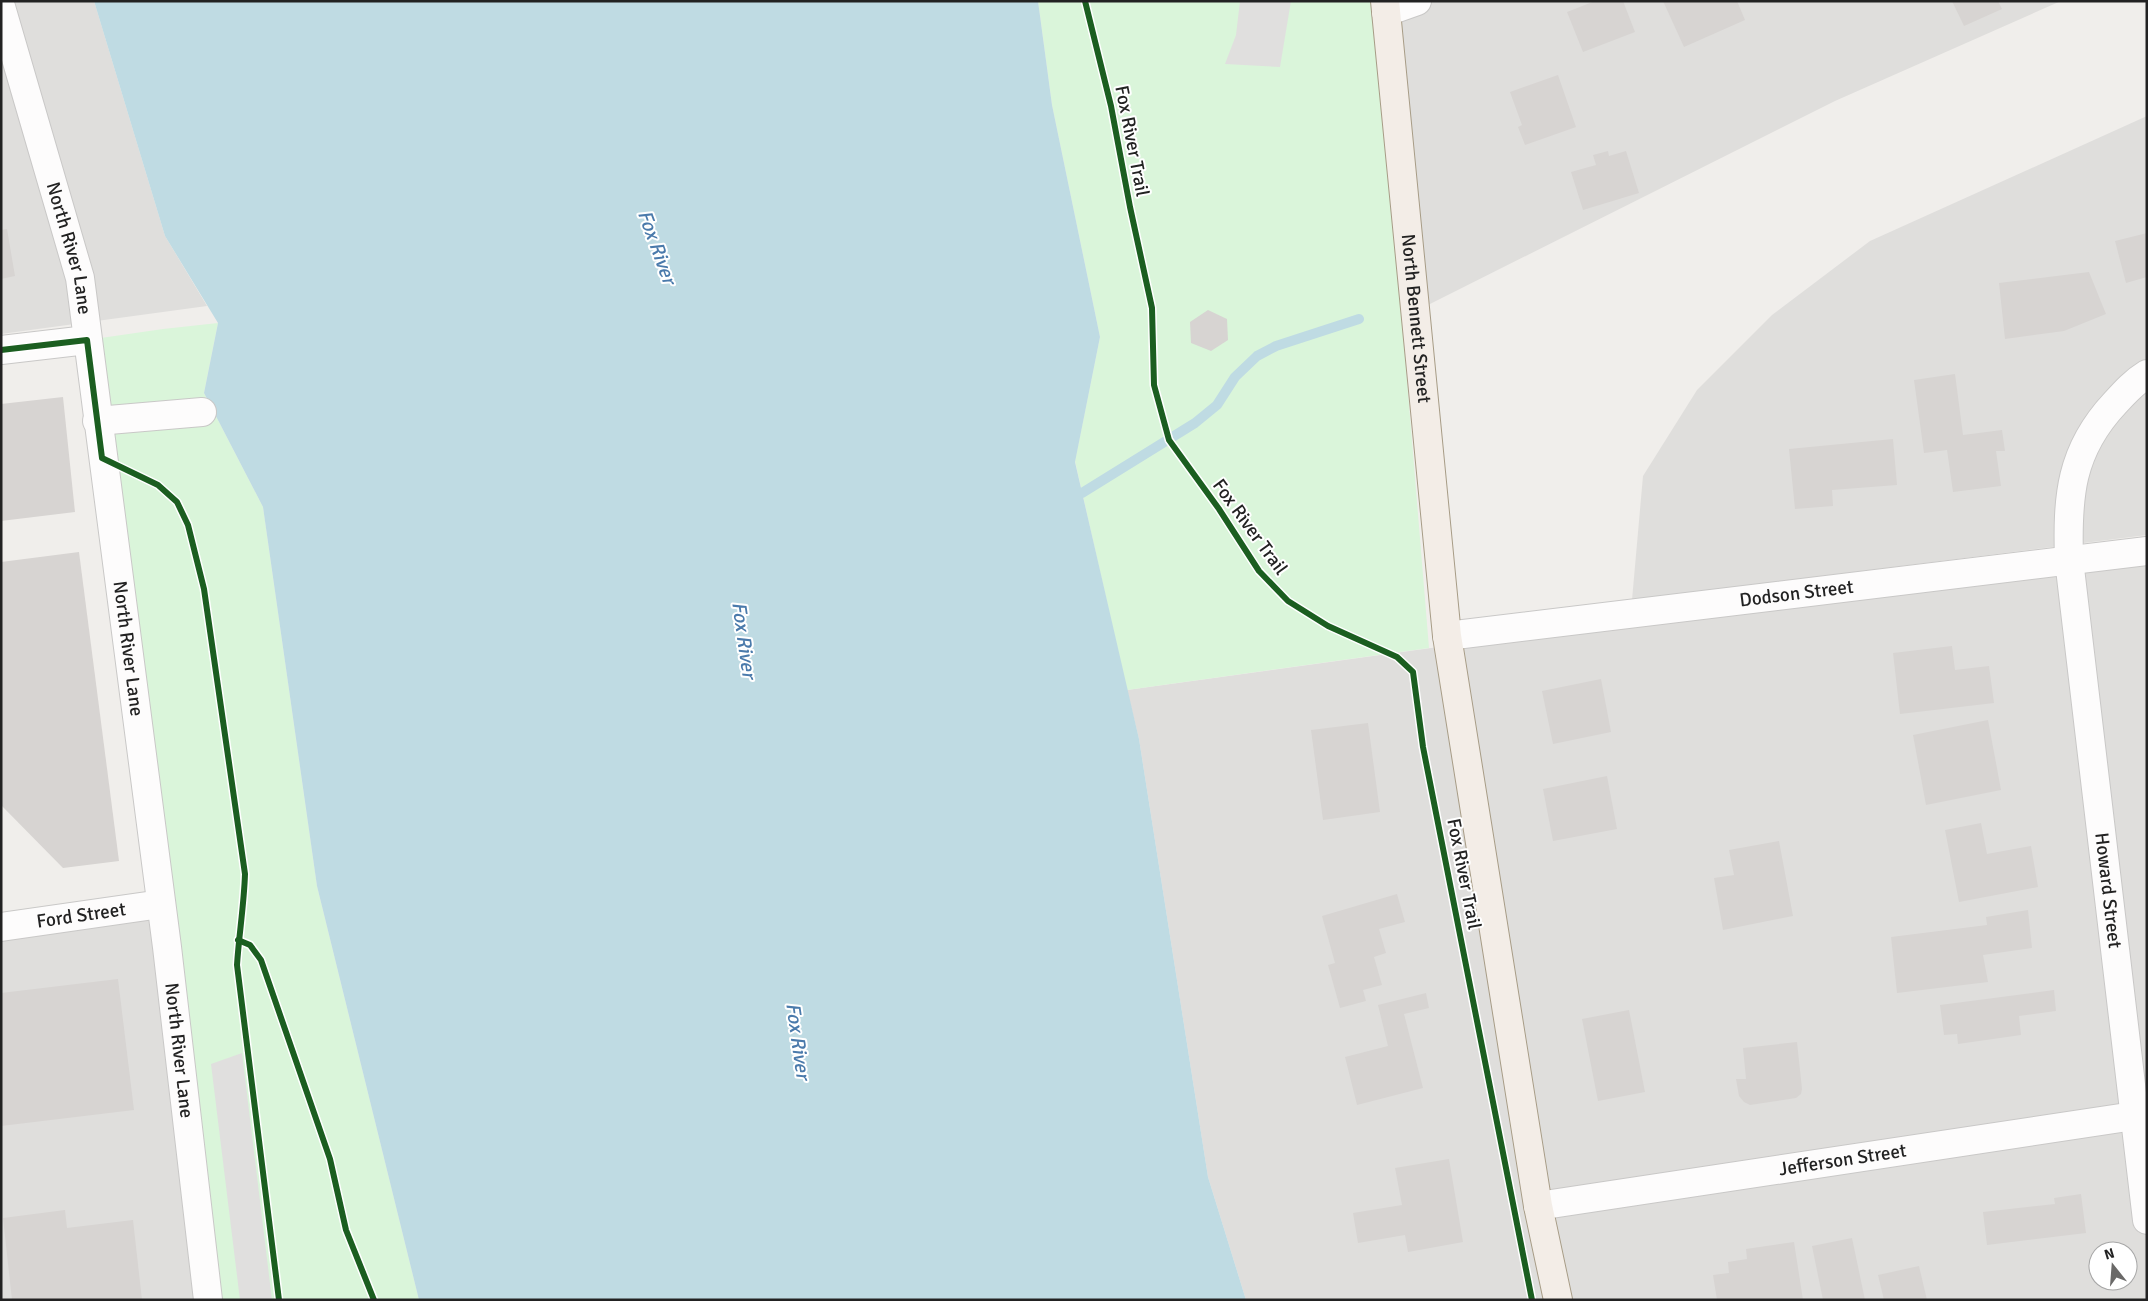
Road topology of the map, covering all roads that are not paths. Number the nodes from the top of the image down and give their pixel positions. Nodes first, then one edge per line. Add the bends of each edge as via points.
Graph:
1 (1417, 1) edge
2 (1386, 6) edge
3 (1, 7) edge
4 (10, 69) edge
5 (87, 340) junction
6 (1, 350) edge
7 (2147, 374) edge
8 (202, 412) dead end
9 (97, 421) junction
10 (2147, 551) edge
11 (2069, 560) junction
12 (1447, 636) junction
13 (161, 904) junction
14 (1, 926) edge
15 (2140, 1115) edge
16 (1538, 1206) junction
17 (2147, 1220) edge
18 (208, 1300) edge
19 (1558, 1300) edge

1 - 2 street
2 - 12 main road, North Bennett Street
3 - 4 street, North River Lane
4 - 5 street, North River Lane via 80,278
5 - 6 street
5 - 9 street, North River Lane
7 - 11 street, Howard Street via 2135,381 2101,418 2076,465 2068,514
8 - 9 street
9 - 13 street, North River Lane
10 - 11 street, Dodson Street
11 - 12 street, Dodson Street
11 - 15 street, Howard Street
12 - 16 main road, North Bennett Street
13 - 14 street, Ford Street
13 - 18 street, North River Lane
15 - 16 street, Jefferson Street
15 - 17 street, Howard Street
16 - 19 main road, North Bennett Street

